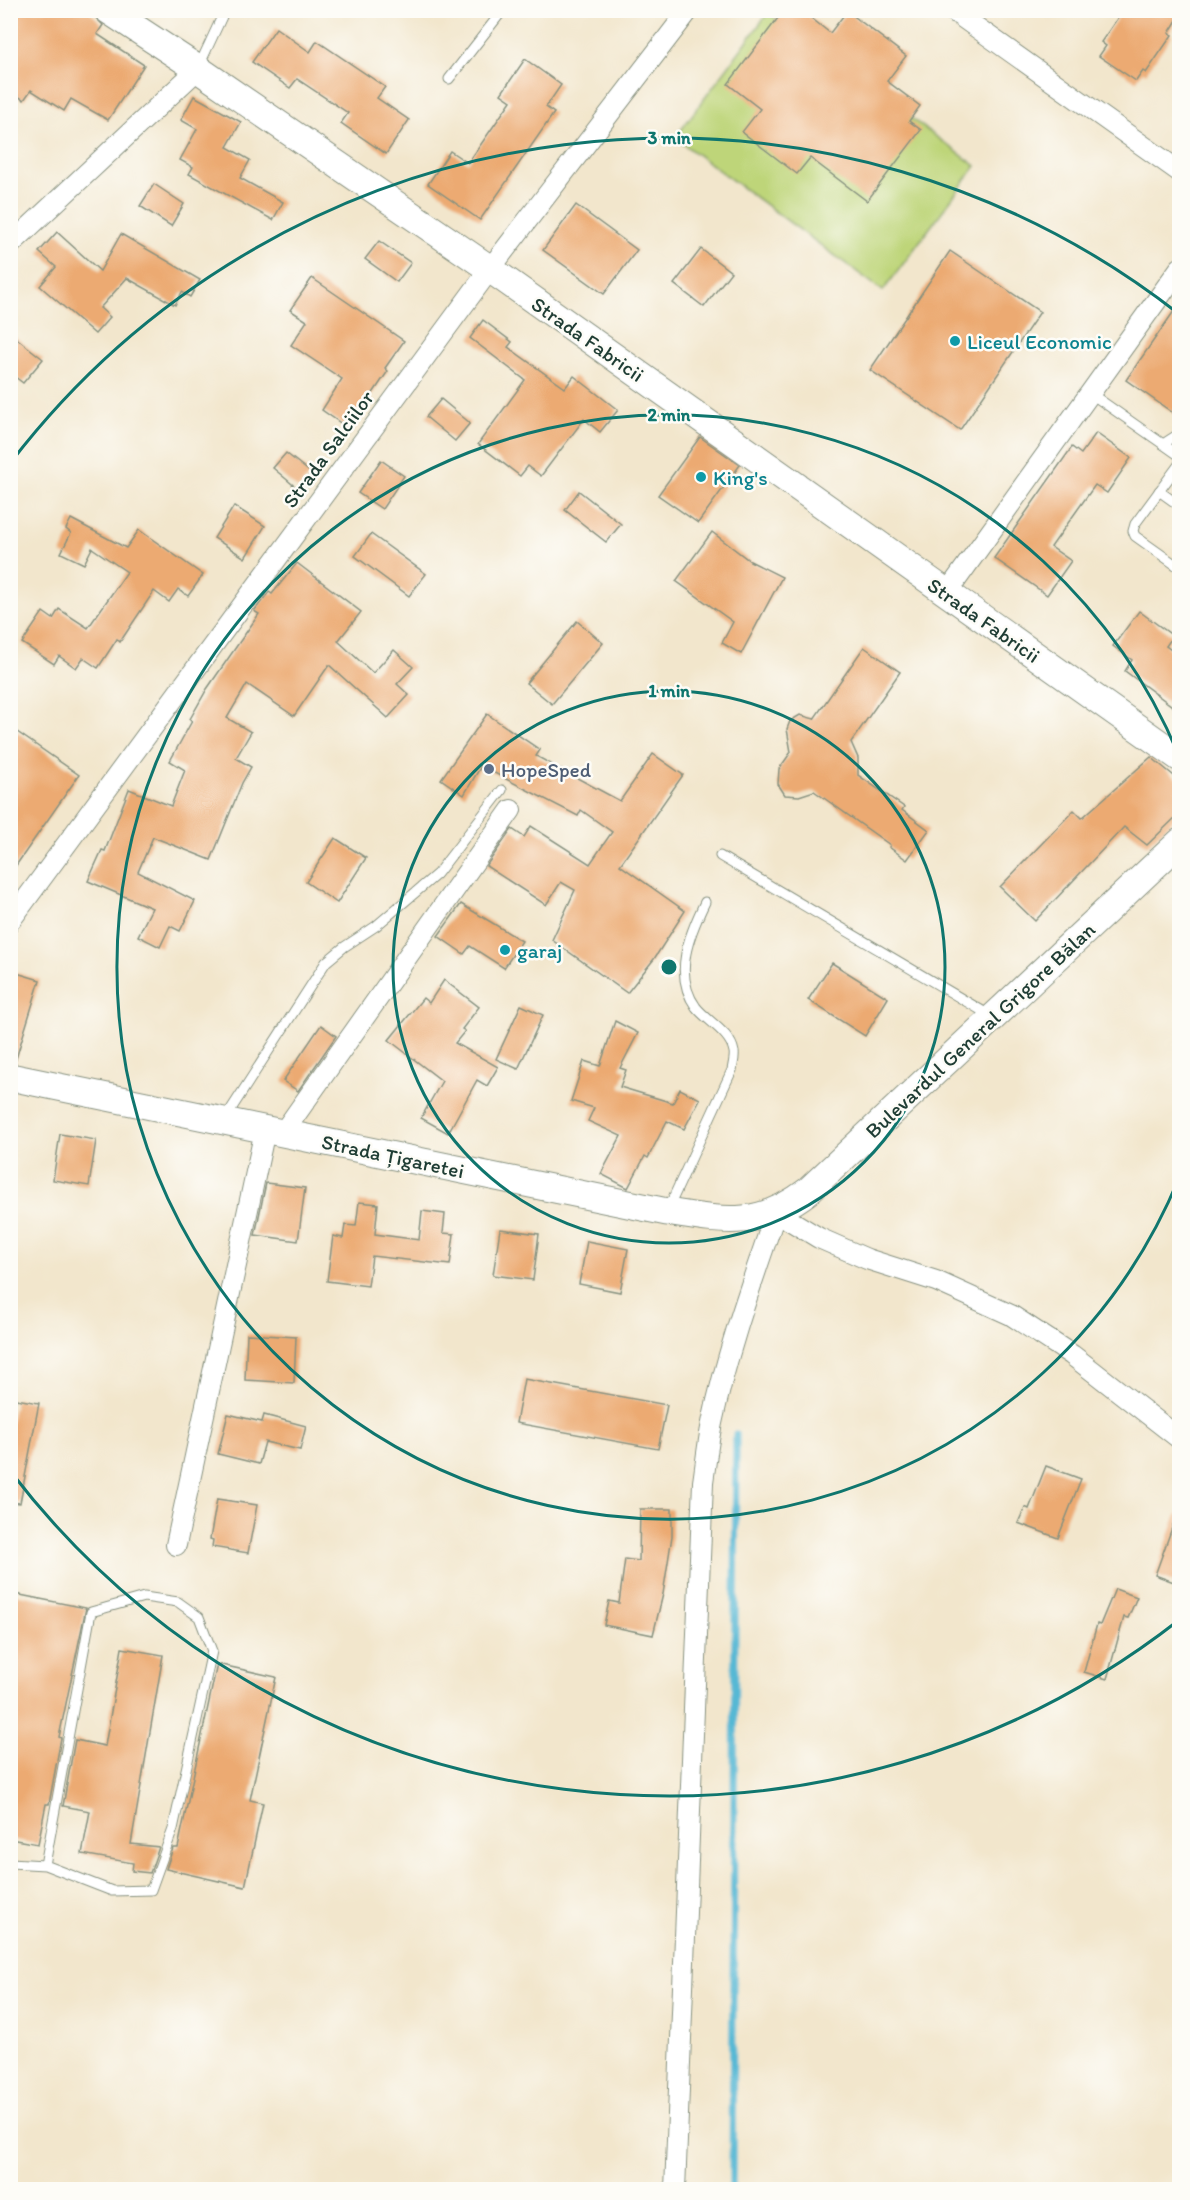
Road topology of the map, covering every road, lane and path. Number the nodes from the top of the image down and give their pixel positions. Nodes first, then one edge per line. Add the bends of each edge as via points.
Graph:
1 (108, 10) edge
2 (225, 10) edge
3 (503, 10) edge
4 (689, 10) edge
5 (952, 10) edge
6 (198, 69) junction
7 (449, 79) dead end
8 (1179, 172) edge
9 (10, 245) edge
10 (1179, 268) edge
11 (490, 269) junction
12 (1090, 393) junction
13 (1179, 433) edge
14 (1163, 444) junction
15 (1179, 456) edge
16 (1179, 463) edge
17 (1159, 491) junction
18 (1179, 506) edge
19 (1179, 568) edge
20 (946, 594) junction
21 (1179, 758) edge
22 (502, 790) dead end
23 (511, 810) dead end
24 (1179, 842) edge
25 (720, 856) dead end
26 (705, 902) dead end
27 (10, 921) edge
28 (993, 1018) junction
29 (11, 1079) edge
30 (223, 1121) junction
31 (273, 1132) junction
32 (667, 1212) junction
33 (776, 1212) junction
34 (1179, 1439) edge
35 (176, 1545) dead end
36 (10, 1863) edge
37 (45, 1865) junction
38 (675, 2190) edge

1 - 6 main road, Strada Fabricii
2 - 6 lane
3 - 7 lane
4 - 11 street, Strada Salciilor
5 - 8 street
6 - 9 street
6 - 11 main road, Strada Fabricii
10 - 12 street
11 - 20 main road, Strada Fabricii
11 - 27 street, Strada Salciilor
12 - 14 lane
12 - 20 street
13 - 14 lane
14 - 15 lane
16 - 17 lane
17 - 18 lane
17 - 19 lane via 1133,531
20 - 21 main road, Strada Fabricii
22 - 30 lane via 436,874 376,926 326,962
23 - 31 street
24 - 28 main road, Bulevardul General Grigore Bălan
25 - 28 lane
26 - 32 lane via 691,932 684,962 687,986 695,1005 728,1038 734,1052 732,1070
28 - 33 main road, Bulevardul General Grigore Bălan via 808,1191
29 - 30 main road, Strada Țigaretei
30 - 31 main road, Strada Țigaretei
31 - 32 main road, Strada Țigaretei
31 - 35 street
32 - 33 main road, Strada Țigaretei via 719,1220
33 - 34 street via 857,1255 936,1281 1011,1316 1072,1355
33 - 38 street via 726,1364 703,1482
36 - 37 lane
37 - 37 lane via 112,1891 151,1890 173,1829 212,1651 199,1617 178,1602 144,1597 91,1612

